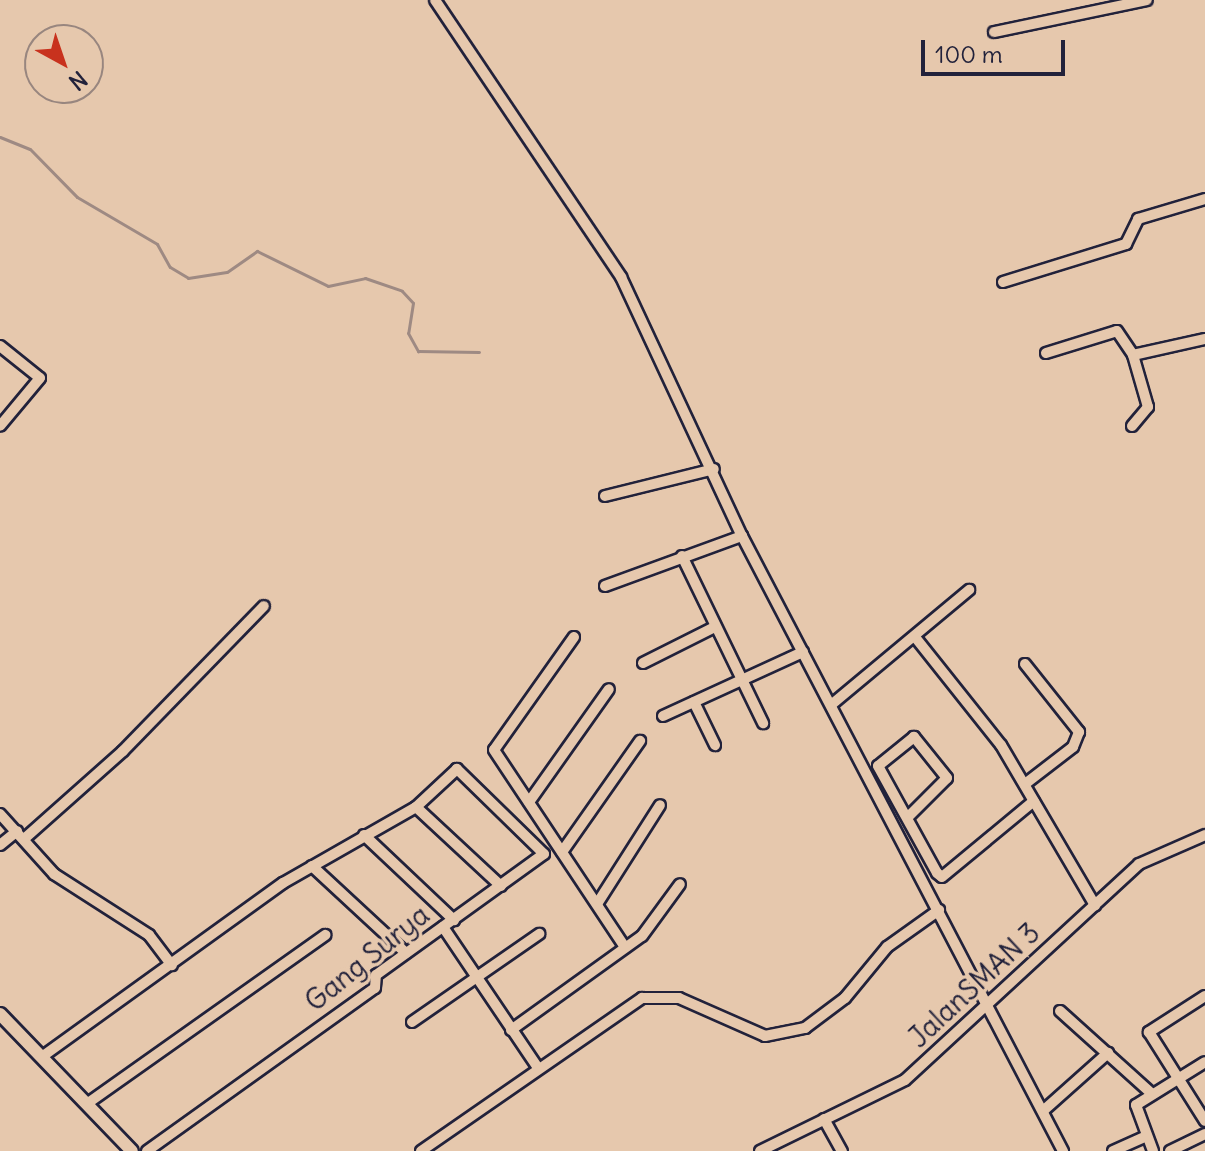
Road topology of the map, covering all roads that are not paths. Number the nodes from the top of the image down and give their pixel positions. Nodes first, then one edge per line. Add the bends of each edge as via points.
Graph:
1 (435, 0) edge
2 (1147, 0) edge
3 (994, 32) dead end
4 (1205, 199) edge
5 (1003, 282) dead end
6 (1205, 339) edge
7 (0, 346) edge
8 (1046, 353) dead end
9 (1133, 355) junction
10 (0, 426) edge
11 (1132, 426) dead end
12 (714, 469) junction
13 (605, 496) dead end
14 (742, 536) junction
15 (682, 556) junction
16 (605, 586) dead end
17 (969, 590) dead end
18 (264, 606) dead end
19 (713, 628) junction
20 (574, 637) dead end
21 (915, 637) junction
22 (803, 652) junction
23 (643, 663) dead end
24 (1025, 664) dead end
25 (743, 679) junction
26 (609, 689) dead end
27 (694, 702) junction
28 (831, 705) junction
29 (663, 716) dead end
30 (763, 723) dead end
31 (640, 741) dead end
32 (715, 745) dead end
33 (1025, 784) junction
34 (1034, 801) junction
35 (529, 802) junction
36 (660, 805) dead end
37 (416, 807) junction
38 (0, 814) edge
39 (908, 817) junction
40 (20, 835) junction
41 (364, 835) junction
42 (1205, 835) edge
43 (0, 845) edge
44 (560, 848) junction
45 (544, 854) junction
46 (312, 866) junction
47 (680, 884) dead end
48 (501, 886) junction
49 (597, 904) junction
50 (1095, 905) junction
51 (939, 910) junction
52 (454, 920) junction
53 (443, 927) junction
54 (539, 934) dead end
55 (325, 935) dead end
56 (625, 947) junction
57 (406, 953) junction
58 (172, 965) junction
59 (476, 977) junction
60 (1205, 996) edge
61 (988, 1004) junction
62 (1060, 1011) dead end
63 (1, 1016) edge
64 (412, 1022) dead end
65 (511, 1030) junction
66 (1108, 1053) junction
67 (43, 1056) junction
68 (1205, 1062) edge
69 (538, 1068) junction
70 (1178, 1077) junction
71 (1150, 1092) junction
72 (88, 1103) junction
73 (1044, 1110) junction
74 (824, 1119) junction
75 (1205, 1121) edge
76 (1205, 1134) edge
77 (1146, 1136) junction
78 (132, 1151) edge
79 (147, 1151) edge
80 (421, 1151) edge
81 (760, 1151) edge
82 (842, 1151) edge
83 (1063, 1151) edge
84 (1113, 1151) edge
85 (1153, 1151) edge
86 (1170, 1151) edge

1 - 12 street via 599,238
2 - 3 street
4 - 5 street via 1138,219 1126,244
6 - 9 street
7 - 10 street via 40,378
8 - 9 street via 1117,331
9 - 11 street via 1148,407
12 - 13 street
12 - 14 street
14 - 15 street
14 - 22 street
15 - 16 street
15 - 19 street
17 - 21 street
18 - 40 street via 123,751
19 - 23 street
19 - 25 street
20 - 35 street via 494,750
21 - 28 street
21 - 33 street
22 - 25 street
22 - 28 street
24 - 33 street via 1079,732 1073,747
25 - 27 street
25 - 30 street
26 - 35 street
27 - 29 street
27 - 32 street
28 - 51 street
31 - 44 street
33 - 34 street
34 - 39 street via 942,877
34 - 50 street
35 - 44 street
36 - 49 street
37 - 41 street
37 - 45 street via 445,776 461,771
37 - 48 street
38 - 40 street
39 - 39 street via 878,766 914,737 947,778
40 - 43 street
40 - 58 street via 61,880 149,935
41 - 46 street
41 - 52 street
42 - 50 street, JalanSMAN 3 via 1147,859
44 - 45 street, Gang Surya
44 - 49 street
45 - 48 street, Gang Surya
46 - 57 street
46 - 58 street
47 - 56 street
48 - 52 street, Gang Surya
49 - 56 street
50 - 61 street, JalanSMAN 3
51 - 61 street
51 - 69 street via 887,947 836,1006 797,1031 747,1032 692,1002 642,998
52 - 53 street, Gang Surya
53 - 57 street, Gang Surya
53 - 59 street
54 - 59 street
55 - 72 street
56 - 65 street
57 - 79 street, Gang Surya via 376,975 375,988
58 - 67 street
59 - 64 street
59 - 65 street
60 - 70 street via 1149,1027
61 - 73 street
61 - 74 street, JalanSMAN 3 via 905,1080
62 - 66 street
63 - 67 main road
65 - 69 street
66 - 71 street
66 - 73 street
67 - 72 main road
68 - 70 street
69 - 80 street
70 - 71 street
70 - 75 street
71 - 77 street via 1136,1105
72 - 78 main road
73 - 83 street
74 - 81 street, JalanSMAN 3
74 - 82 street
76 - 86 street
77 - 84 street
77 - 85 street

